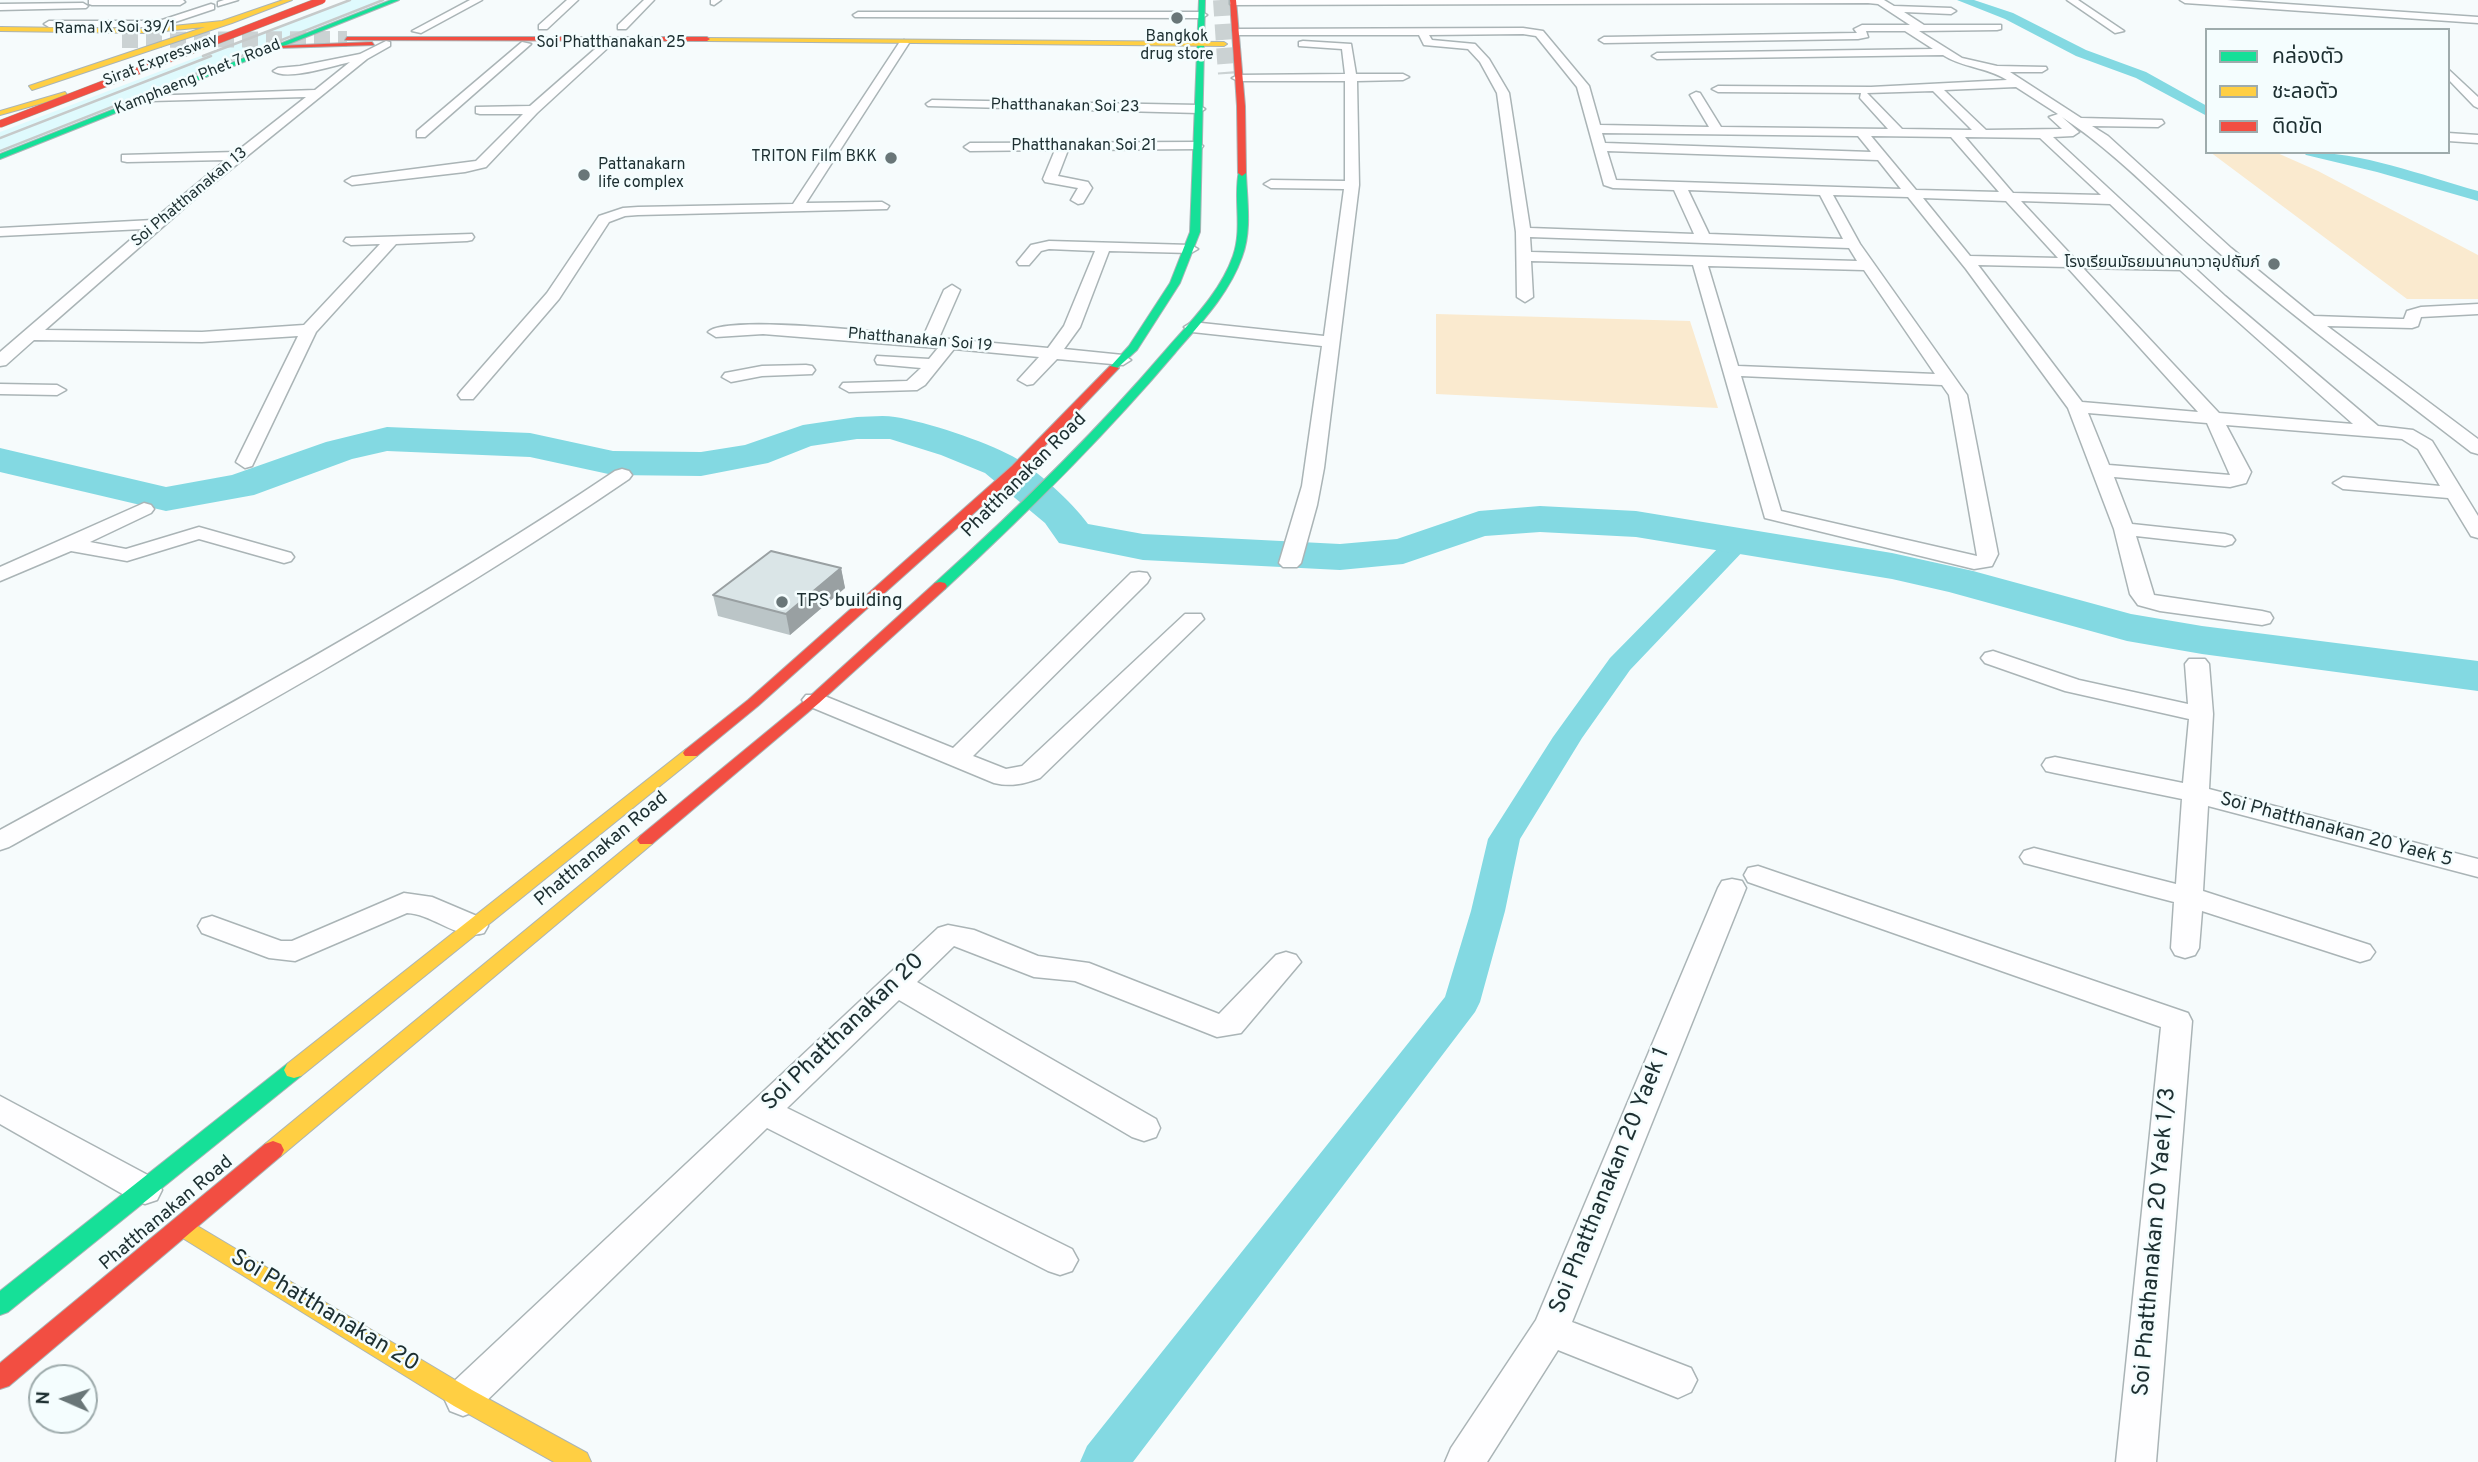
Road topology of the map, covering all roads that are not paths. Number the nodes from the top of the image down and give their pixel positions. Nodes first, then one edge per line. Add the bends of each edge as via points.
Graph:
1 (233, 0) edge
2 (289, 0) edge
3 (322, 0) edge
4 (334, 0) edge
5 (396, 0) edge
6 (477, 0) edge
7 (573, 0) edge
8 (649, 0) edge
9 (1130, 0) edge
10 (1868, 0) edge
11 (2072, 0) edge
12 (2185, 0) edge
13 (1233, 1) edge
14 (180, 2) dead end
15 (90, 3) edge
16 (2461, 5) dead end
17 (0, 7) edge
18 (1202, 7) edge
19 (2281, 7) junction
20 (1894, 9) junction
21 (1951, 11) dead end
22 (2392, 14) junction
23 (858, 15) dead end
24 (1126, 15) junction
25 (252, 19) dead end
26 (230, 22) junction
27 (2292, 22) dead end
28 (2476, 22) edge
29 (43, 27) junction
30 (543, 27) dead end
31 (622, 27) dead end
32 (1913, 27) junction
33 (1997, 27) dead end
34 (2405, 28) edge
35 (0, 29) edge
36 (324, 29) junction
37 (417, 31) junction
38 (2119, 31) dead end
39 (1423, 32) junction
40 (126, 38) junction
41 (353, 38) junction
42 (1236, 38) junction
43 (902, 39) junction
44 (1090, 39) junction
45 (0, 40) edge
46 (1200, 40) junction
47 (1604, 40) dead end
48 (943, 42) junction
49 (386, 44) junction
50 (526, 44) junction
51 (607, 44) junction
52 (1303, 44) dead end
53 (279, 46) junction
54 (1944, 52) junction
55 (135, 54) junction
56 (363, 57) junction
57 (1639, 57) dead end
58 (1964, 62) junction
59 (1796, 66) dead end
60 (1997, 69) junction
61 (2042, 69) dead end
62 (278, 71) dead end
63 (1224, 74) junction
64 (2450, 74) edge
65 (1352, 77) junction
66 (1403, 77) dead end
67 (2450, 85) edge
68 (2020, 87) junction
69 (2462, 87) junction
70 (2478, 88) edge
71 (1718, 89) dead end
72 (1939, 91) dead end
73 (319, 93) junction
74 (1696, 94) dead end
75 (1864, 96) dead end
76 (0, 98) edge
77 (150, 98) junction
78 (932, 104) dead end
79 (2478, 104) edge
80 (0, 107) edge
81 (1199, 109) junction
82 (480, 110) dead end
83 (533, 110) junction
84 (0, 115) edge
85 (2078, 122) junction
86 (2158, 123) dead end
87 (0, 124) edge
88 (1594, 129) junction
89 (1717, 130) junction
90 (1861, 131) junction
91 (1898, 132) junction
92 (1954, 132) junction
93 (1981, 132) junction
94 (421, 134) dead end
95 (2043, 134) junction
96 (2450, 137) edge
97 (2478, 139) edge
98 (1197, 146) junction
99 (970, 147) dead end
100 (1063, 147) junction
101 (1600, 147) junction
102 (240, 156) junction
103 (1881, 156) junction
104 (0, 157) edge
105 (127, 158) dead end
106 (352, 180) dead end
107 (1270, 184) dead end
108 (1352, 185) junction
109 (1679, 186) junction
110 (1824, 190) junction
111 (1910, 192) junction
112 (2009, 196) junction
113 (1078, 200) dead end
114 (2114, 200) junction
115 (882, 206) dead end
116 (796, 209) junction
117 (159, 224) junction
118 (0, 232) edge
119 (1523, 232) junction
120 (467, 237) dead end
121 (1703, 238) junction
122 (351, 241) dead end
123 (391, 241) junction
124 (1853, 244) junction
125 (1104, 246) junction
126 (1191, 249) junction
127 (1524, 256) junction
128 (1966, 260) junction
129 (1699, 261) junction
130 (1024, 262) dead end
131 (2072, 263) junction
132 (1869, 266) junction
133 (2183, 266) junction
134 (1192, 283) dead end
135 (952, 290) dead end
136 (1525, 296) dead end
137 (2478, 309) edge
138 (2310, 321) junction
139 (1195, 323) junction
140 (309, 330) junction
141 (779, 330) junction
142 (716, 332) dead end
143 (30, 335) junction
144 (929, 342) junction
145 (1332, 342) junction
146 (950, 344) junction
147 (1053, 354) junction
148 (1128, 354) junction
149 (883, 360) dead end
150 (0, 361) edge
151 (932, 364) junction
152 (806, 370) dead end
153 (762, 371) junction
154 (1733, 371) junction
155 (731, 377) dead end
156 (1027, 380) dead end
157 (1948, 380) junction
158 (849, 387) dead end
159 (0, 389) edge
160 (57, 390) dead end
161 (467, 395) dead end
162 (2077, 407) junction
163 (2213, 417) junction
164 (2371, 430) junction
165 (2478, 448) edge
166 (245, 462) dead end
167 (2102, 470) junction
168 (622, 475) dead end
169 (2343, 483) dead end
170 (2456, 493) junction
171 (144, 509) dead end
172 (2124, 529) junction
173 (2478, 532) edge
174 (2225, 540) dead end
175 (69, 544) junction
176 (1292, 555) dead end
177 (284, 557) dead end
178 (0, 575) edge
179 (1139, 578) dead end
180 (2262, 618) dead end
181 (1194, 619) dead end
182 (1993, 658) dead end
183 (2197, 664) dead end
184 (814, 700) junction
185 (2201, 714) junction
186 (957, 758) junction
187 (2055, 765) dead end
188 (2195, 794) junction
189 (0, 841) edge
190 (2034, 856) dead end
191 (2478, 868) edge
192 (1745, 881) joint
193 (2190, 897) junction
194 (212, 926) dead end
195 (474, 926) junction
196 (2185, 948) dead end
197 (2360, 952) dead end
198 (1286, 962) dead end
199 (895, 984) junction
200 (0, 1109) edge
201 (763, 1111) junction
202 (1144, 1128) dead end
203 (145, 1191) junction
204 (184, 1227) junction
205 (1060, 1260) dead end
206 (0, 1305) edge
207 (1550, 1330) junction
208 (0, 1378) edge
209 (1678, 1380) dead end
210 (463, 1398) junction
211 (578, 1462) edge
212 (1465, 1462) edge
213 (2136, 1462) edge

1 - 29 street via 160,24
2 - 26 main road
3 - 87 main road, Sirat Expressway, bridge
4 - 84 main road via 181,57
5 - 36 main road, Kamphaeng Phet 7 Road
6 - 37 street
7 - 30 street
8 - 31 street
9 - 24 street
10 - 13 street
10 - 20 street
11 - 38 street
12 - 19 street
13 - 42 main road, Phatthanakan Road
14 - 15 street
15 - 17 street
15 - 29 street
16 - 28 street
18 - 24 street
18 - 46 main road, Phatthanakan Road
19 - 22 street
19 - 27 street
20 - 21 street
20 - 32 street
22 - 28 street
22 - 34 street
23 - 24 street
25 - 80 main road, Sirat Expressway
26 - 40 main road, Rama IX Soi 39/1
26 - 55 main road
29 - 35 main road, Rama IX Soi 39/1
29 - 40 main road, Rama IX Soi 39/1
32 - 33 street
32 - 47 street via 1862,28 1864,34 1858,36
32 - 54 street
36 - 41 main road, Soi Phatthanakan 25
36 - 53 main road, Kamphaeng Phet 7 Road
37 - 41 main road, Soi Phatthanakan 25
37 - 43 main road, Soi Phatthanakan 25
39 - 42 street
39 - 88 street via 1539,33 1583,86
39 - 119 street via 1428,43 1471,46 1503,93
40 - 45 main road, Rama IX Soi 39/1
40 - 45 main road
40 - 55 main road, Rama IX Soi 39/1 via 145,49
41 - 43 main road, Soi Phatthanakan 25
41 - 48 main road, Soi Phatthanakan 25
41 - 49 main road, Soi Phatthanakan 25
41 - 53 main road, Soi Phatthanakan 25
42 - 46 main road, Soi Phatthanakan 25
42 - 63 main road, Phatthanakan Road
43 - 44 main road, Soi Phatthanakan 25
43 - 48 main road, Soi Phatthanakan 25
43 - 51 main road, Soi Phatthanakan 25
43 - 116 street
44 - 46 main road, Soi Phatthanakan 25
44 - 48 main road, Soi Phatthanakan 25
46 - 63 main road, Phatthanakan Road
49 - 50 main road, Soi Phatthanakan 25
49 - 56 street, Soi Phatthanakan 13
50 - 51 main road, Soi Phatthanakan 25
50 - 94 street
51 - 83 street
52 - 65 street via 1346,45
53 - 77 main road, Kamphaeng Phet 7 Road
54 - 57 street
54 - 58 street
55 - 76 main road
56 - 62 street via 301,72
56 - 73 street, Soi Phatthanakan 13
58 - 59 street
58 - 60 street
60 - 61 street
60 - 68 street
63 - 65 street
63 - 81 main road, Phatthanakan Road
63 - 139 main road, Phatthanakan Road via 1230,234 1222,270
64 - 69 street
65 - 66 street
65 - 108 street
67 - 69 street
68 - 71 street
68 - 85 street
68 - 95 street via 2074,131
69 - 70 street
69 - 79 street
72 - 93 street
73 - 77 street
73 - 102 street, Soi Phatthanakan 13
74 - 89 street
75 - 91 street
77 - 104 main road, Kamphaeng Phet 7 Road
78 - 81 street, Phatthanakan Soi 23
81 - 98 main road, Phatthanakan Road
82 - 83 street
83 - 106 street via 476,166
85 - 86 street
85 - 138 street via 2133,163 2226,251
88 - 89 street
88 - 101 street
89 - 90 street via 1808,127
90 - 91 street
90 - 103 street
91 - 92 street
92 - 93 street
92 - 112 street
93 - 95 street
95 - 114 street
96 - 97 street
98 - 100 street, Phatthanakan Soi 21
98 - 126 main road, Phatthanakan Road via 1197,216
99 - 100 street, Phatthanakan Soi 21
100 - 113 street via 1050,179 1083,185
101 - 103 street
101 - 109 street via 1609,182
102 - 105 street
102 - 117 street, Soi Phatthanakan 13
103 - 111 street
107 - 108 street
108 - 145 street
109 - 110 street
109 - 121 street
110 - 111 street
110 - 124 street
111 - 112 street
111 - 128 street
112 - 114 street
112 - 131 street
114 - 133 street
115 - 116 street
116 - 161 street via 638,211 604,219 553,296
117 - 118 street
117 - 143 street, Soi Phatthanakan 13
119 - 121 street
119 - 127 street
120 - 123 street
121 - 124 street
122 - 123 street
123 - 140 street
124 - 132 street
125 - 126 street
125 - 130 street via 1039,246
125 - 147 street via 1074,323
126 - 148 main road, Phatthanakan Road via 1166,300
127 - 129 street
127 - 136 street
128 - 131 street
128 - 162 street
129 - 132 street
129 - 154 street
131 - 133 street
131 - 163 street
132 - 157 street
133 - 164 street
134 - 148 main road, Phatthanakan Road
135 - 144 street
137 - 138 street via 2421,312 2413,314 2412,323 2401,324
138 - 165 street
139 - 145 street
139 - 184 main road, Phatthanakan Road via 1124,408 1051,483
140 - 143 street via 202,337
140 - 166 street
141 - 142 street, Phatthanakan Soi 19
141 - 144 street, Phatthanakan Soi 19
141 - 153 street
143 - 150 street, Soi Phatthanakan 13
144 - 146 street, Phatthanakan Soi 19
145 - 176 street via 1312,489
146 - 147 street, Phatthanakan Soi 19
146 - 151 street
147 - 148 street, Phatthanakan Soi 19
147 - 156 street
148 - 195 main road, Phatthanakan Road via 1016,469 753,703
149 - 151 street
151 - 158 street via 911,386
152 - 153 street
153 - 155 street
154 - 157 street
154 - 157 street via 1772,514 1980,563 1988,554 1958,395
159 - 160 street
162 - 163 street
162 - 167 street
163 - 164 street
163 - 167 street via 2241,472 2239,479
164 - 170 street via 2406,434 2421,441
167 - 172 street
168 - 189 street via 498,558
169 - 170 street
170 - 173 street
171 - 175 street
172 - 174 street
172 - 180 street via 2146,600
175 - 177 street via 127,555 206,533
175 - 178 street
179 - 186 street
181 - 186 street via 1031,772 1010,778
182 - 185 street via 2073,686
183 - 185 street
184 - 186 street
184 - 204 main road, Phatthanakan Road
185 - 188 street
187 - 188 street, Soi Phatthanakan 20 Yaek 5
188 - 191 street, Soi Phatthanakan 20 Yaek 5
188 - 193 street
190 - 193 street
192 - 207 street, Soi Phatthanakan 20 Yaek 1
192 - 213 street, Soi Phatthanakan 20 Yaek 1/3 via 2177,1021
193 - 196 street
193 - 197 street
194 - 195 street via 279,951 295,951 404,903 422,904
195 - 203 main road, Phatthanakan Road
198 - 199 street, Soi Phatthanakan 20 via 1226,1026 1079,971 1034,966 951,934
199 - 201 street, Soi Phatthanakan 20
199 - 202 street
200 - 203 street
201 - 205 street
201 - 210 street, Soi Phatthanakan 20
203 - 206 main road, Phatthanakan Road
204 - 208 main road, Phatthanakan Road
204 - 210 main road, Soi Phatthanakan 20
207 - 209 street
207 - 212 street, Soi Phatthanakan 20 Yaek 1
210 - 211 main road, Soi Phatthanakan 20

